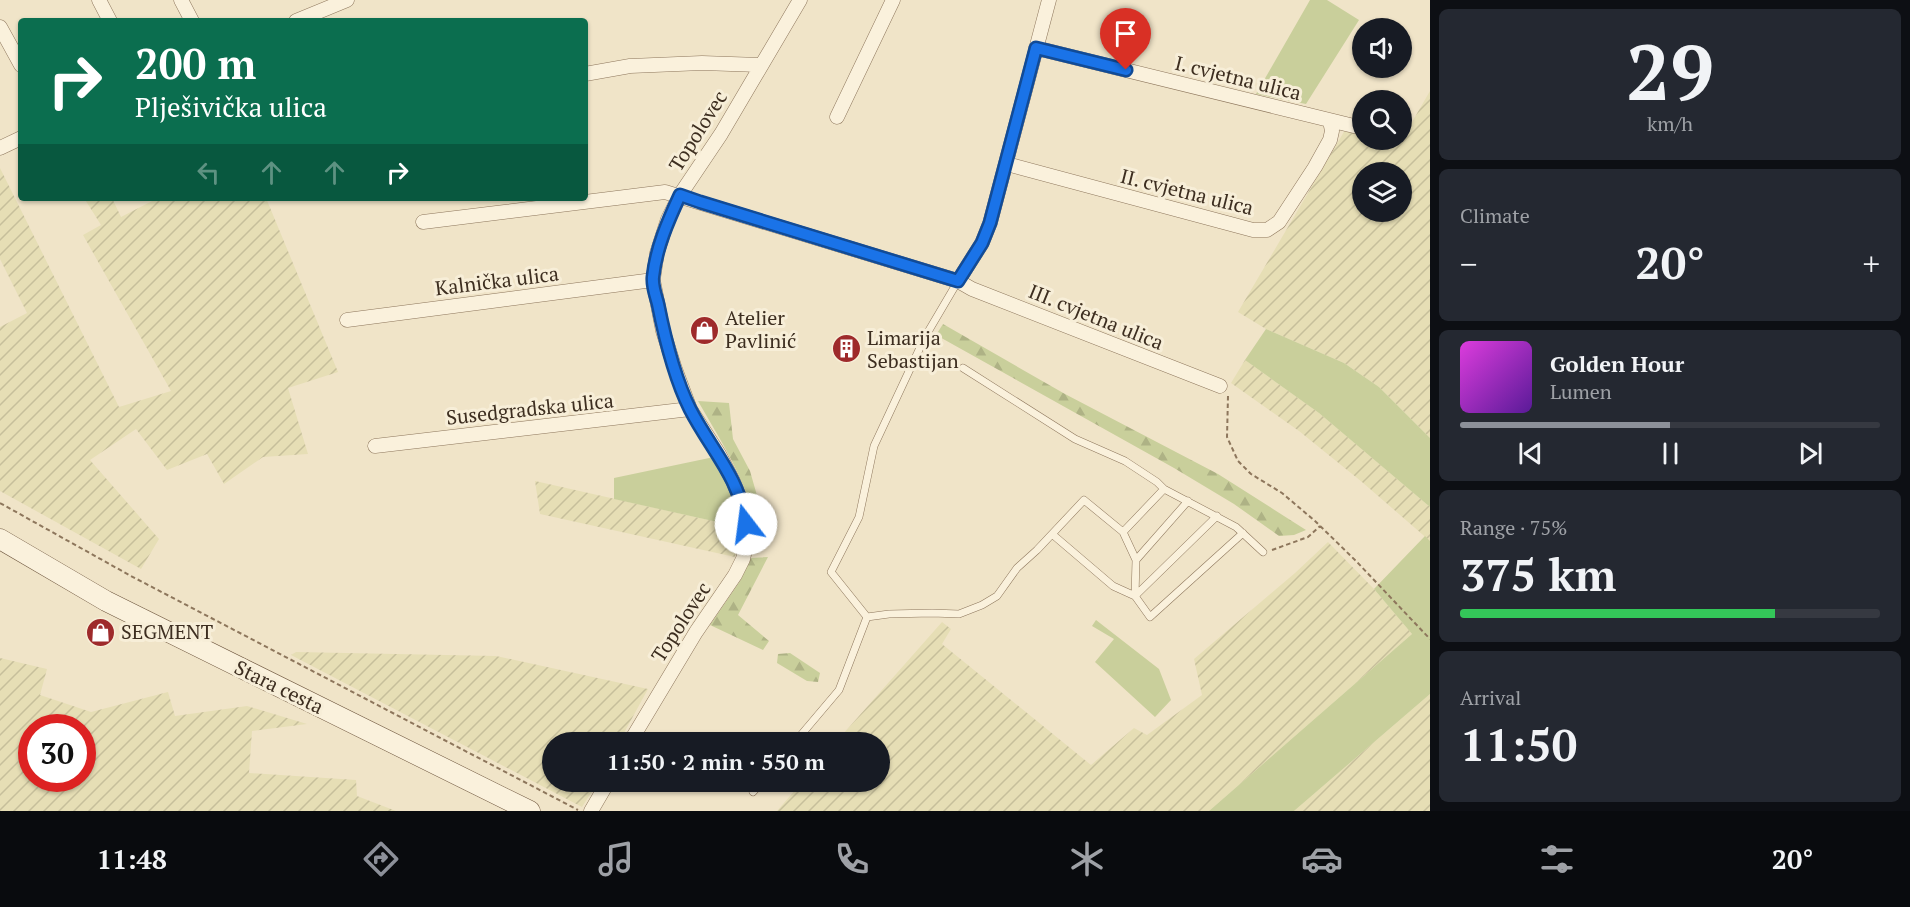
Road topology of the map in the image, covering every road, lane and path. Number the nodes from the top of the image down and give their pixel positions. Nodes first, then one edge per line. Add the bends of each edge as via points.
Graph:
1 (99, 0) edge
2 (181, 0) edge
3 (347, 0) edge
4 (800, 0) edge
5 (893, 0) edge
6 (1049, 0) edge
7 (328, 3) edge
8 (108, 18) edge
9 (190, 18) edge
10 (302, 18) edge
11 (0, 27) edge
12 (1036, 48) junction
13 (18, 60) edge
14 (760, 65) junction
15 (588, 73) edge
16 (837, 117) dead end
17 (1330, 121) junction
18 (1352, 126) edge
19 (18, 139) edge
20 (0, 148) edge
21 (1006, 164) junction
22 (680, 195) junction
23 (423, 222) dead end
24 (653, 280) junction
25 (958, 281) junction
26 (347, 320) dead end
27 (963, 368) dead end
28 (1220, 386) joint
29 (690, 409) junction
30 (375, 446) dead end
31 (1164, 489) junction
32 (1188, 501) junction
33 (0, 502) edge
34 (1217, 516) junction
35 (1320, 526) junction
36 (1123, 532) junction
37 (1243, 533) junction
38 (1052, 534) junction
39 (0, 539) edge
40 (1263, 552) joint
41 (1136, 560) junction
42 (1135, 596) junction
43 (867, 617) junction
44 (1430, 639) edge
45 (636, 732) edge
46 (803, 732) edge
47 (602, 792) edge
48 (530, 811) edge
49 (580, 811) edge
50 (591, 811) edge

1 - 8 street
2 - 9 street
3 - 7 street
4 - 14 street, Topolovec
5 - 16 street
6 - 12 street
7 - 10 street
11 - 13 street
12 - 17 street, I. cvjetna ulica
12 - 21 street
14 - 15 street via 630,66
14 - 22 street, Topolovec
17 - 18 street, I. cvjetna ulica
17 - 21 street, II. cvjetna ulica via 1330,140 1315,167 1278,222 1267,230 1253,231
19 - 20 street
21 - 25 street via 982,243
22 - 23 street, III. cvjetna ulica via 665,192
22 - 24 street, Topolovec via 657,253
22 - 25 street, III. cvjetna ulica
24 - 26 street, Kalnička ulica
24 - 29 street, Topolovec via 663,331
25 - 28 street, III. cvjetna ulica
25 - 43 lane via 925,337 874,446 859,517 831,572
27 - 31 lane via 1076,439 1125,461
28 - 35 path via 1228,393 1227,437 1238,461
29 - 30 street, Susedgradska ulica
29 - 45 street, Topolovec via 719,454 744,506 747,541 735,576
31 - 32 lane
31 - 36 lane
32 - 34 lane
32 - 41 lane
33 - 49 path via 361,698
34 - 37 lane
34 - 42 lane
35 - 40 path via 1308,537
35 - 44 path
36 - 38 lane via 1084,500
36 - 41 lane
37 - 40 lane
37 - 42 lane via 1150,617
38 - 42 lane via 1113,586
38 - 43 lane via 1017,568 997,596 982,605 959,614
39 - 48 main road, Stara cesta via 106,601
41 - 42 lane
43 - 46 lane via 839,690
47 - 50 street

